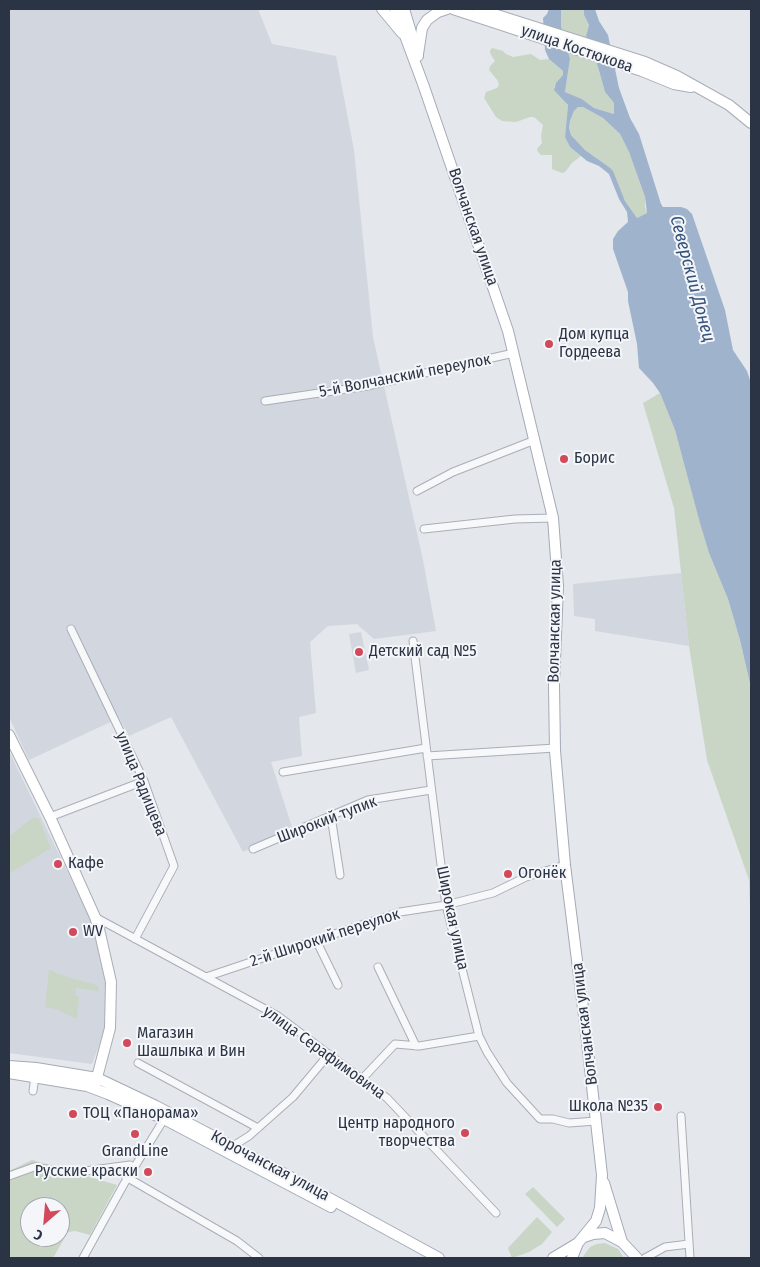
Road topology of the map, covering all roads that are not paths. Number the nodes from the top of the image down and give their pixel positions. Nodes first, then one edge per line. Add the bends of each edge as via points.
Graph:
1 (382, 9) edge
2 (395, 9) edge
3 (404, 9) edge
4 (447, 9) edge
5 (453, 9) edge
6 (478, 9) edge
7 (518, 25) junction
8 (404, 36) junction
9 (418, 54) junction
10 (423, 84) junction
11 (751, 123) edge
12 (514, 353) junction
13 (265, 401) dead end
14 (535, 440) junction
15 (417, 492) dead end
16 (553, 518) junction
17 (424, 529) dead end
18 (71, 629) dead end
19 (414, 641) dead end
20 (9, 735) edge
21 (555, 748) junction
22 (426, 752) junction
23 (283, 772) dead end
24 (144, 781) junction
25 (431, 790) junction
26 (331, 816) junction
27 (50, 817) junction
28 (253, 849) dead end
29 (566, 865) junction
30 (340, 875) dead end
31 (446, 905) junction
32 (95, 917) junction
33 (135, 939) junction
34 (316, 940) junction
35 (378, 967) dead end
36 (206, 977) junction
37 (338, 985) dead end
38 (479, 1036) junction
39 (416, 1046) junction
40 (329, 1054) junction
41 (138, 1063) dead end
42 (9, 1066) edge
43 (9, 1073) edge
44 (35, 1076) junction
45 (362, 1079) junction
46 (95, 1084) junction
47 (33, 1091) dead end
48 (166, 1116) junction
49 (681, 1116) dead end
50 (596, 1121) junction
51 (258, 1128) junction
52 (233, 1146) junction
53 (602, 1175) junction
54 (9, 1176) edge
55 (126, 1181) junction
56 (496, 1213) dead end
57 (581, 1240) junction
58 (623, 1244) junction
59 (689, 1244) junction
60 (83, 1258) edge
61 (259, 1258) edge
62 (426, 1258) edge
63 (439, 1258) edge
64 (553, 1258) edge
65 (572, 1258) edge
66 (631, 1258) edge
67 (637, 1258) edge
68 (645, 1258) edge
69 (690, 1258) edge

1 - 8 main road
2 - 8 main road, Волчанская улица
3 - 9 main road, Волчанская улица
4 - 9 main road via 427,20 422,28
5 - 7 main road, улица Костюкова
6 - 7 main road, улица Костюкова
7 - 11 main road, улица Костюкова via 644,67 674,84 702,89
8 - 10 main road, Волчанская улица
9 - 10 main road, Волчанская улица
10 - 12 main road, Волчанская улица
12 - 13 street, 5-й Волчанский переулок via 367,386
12 - 14 main road, Волчанская улица
14 - 15 street via 453,472
14 - 16 main road, Волчанская улица
16 - 17 street
16 - 21 main road, Волчанская улица via 558,586
18 - 24 street, улица Радищева
19 - 22 street, Широкая улица
20 - 27 main road
21 - 22 street
21 - 29 main road, Волчанская улица
22 - 23 street
22 - 25 street, Широкая улица
24 - 27 street
24 - 33 street, улица Радищева via 174,866
25 - 26 street, Широкий тупик via 368,800
25 - 31 street, Широкая улица
26 - 28 street, Широкий тупик
26 - 30 street
27 - 32 main road
29 - 31 street, 2-й Широкий переулок via 526,877 493,893
29 - 50 main road, Волчанская улица
31 - 34 street, 2-й Широкий переулок via 400,912
31 - 38 street, Широкая улица
32 - 33 street, улица Серафимовича
32 - 46 main road via 111,982 110,1028
33 - 36 street, улица Серафимовича
34 - 36 street, 2-й Широкий переулок
34 - 37 street
35 - 39 street
36 - 40 street, улица Серафимовича via 278,1016
38 - 39 street
38 - 50 street, Широкая улица via 508,1083 540,1119 570,1123
39 - 45 street via 395,1044
40 - 45 street, улица Серафимовича
40 - 51 street via 293,1097
41 - 51 street
42 - 46 main road, Корочанская улица via 36,1068
43 - 44 main road, Корочанская улица
44 - 46 main road, Корочанская улица
44 - 47 street
45 - 56 street, улица Серафимовича via 387,1098
46 - 48 main road, Корочанская улица
48 - 52 main road, Корочанская улица
48 - 55 street
48 - 62 main road, Корочанская улица
49 - 59 street
50 - 53 main road, Волчанская улица
51 - 52 street
52 - 63 main road, Корочанская улица
53 - 57 main road via 596,1221
53 - 58 main road
54 - 55 street via 34,1167 70,1173 130,1165
55 - 60 street
55 - 61 street via 237,1241
57 - 58 main road via 605,1233
57 - 64 main road
57 - 65 main road
58 - 66 main road
58 - 67 main road
59 - 68 street via 665,1247
59 - 69 street

